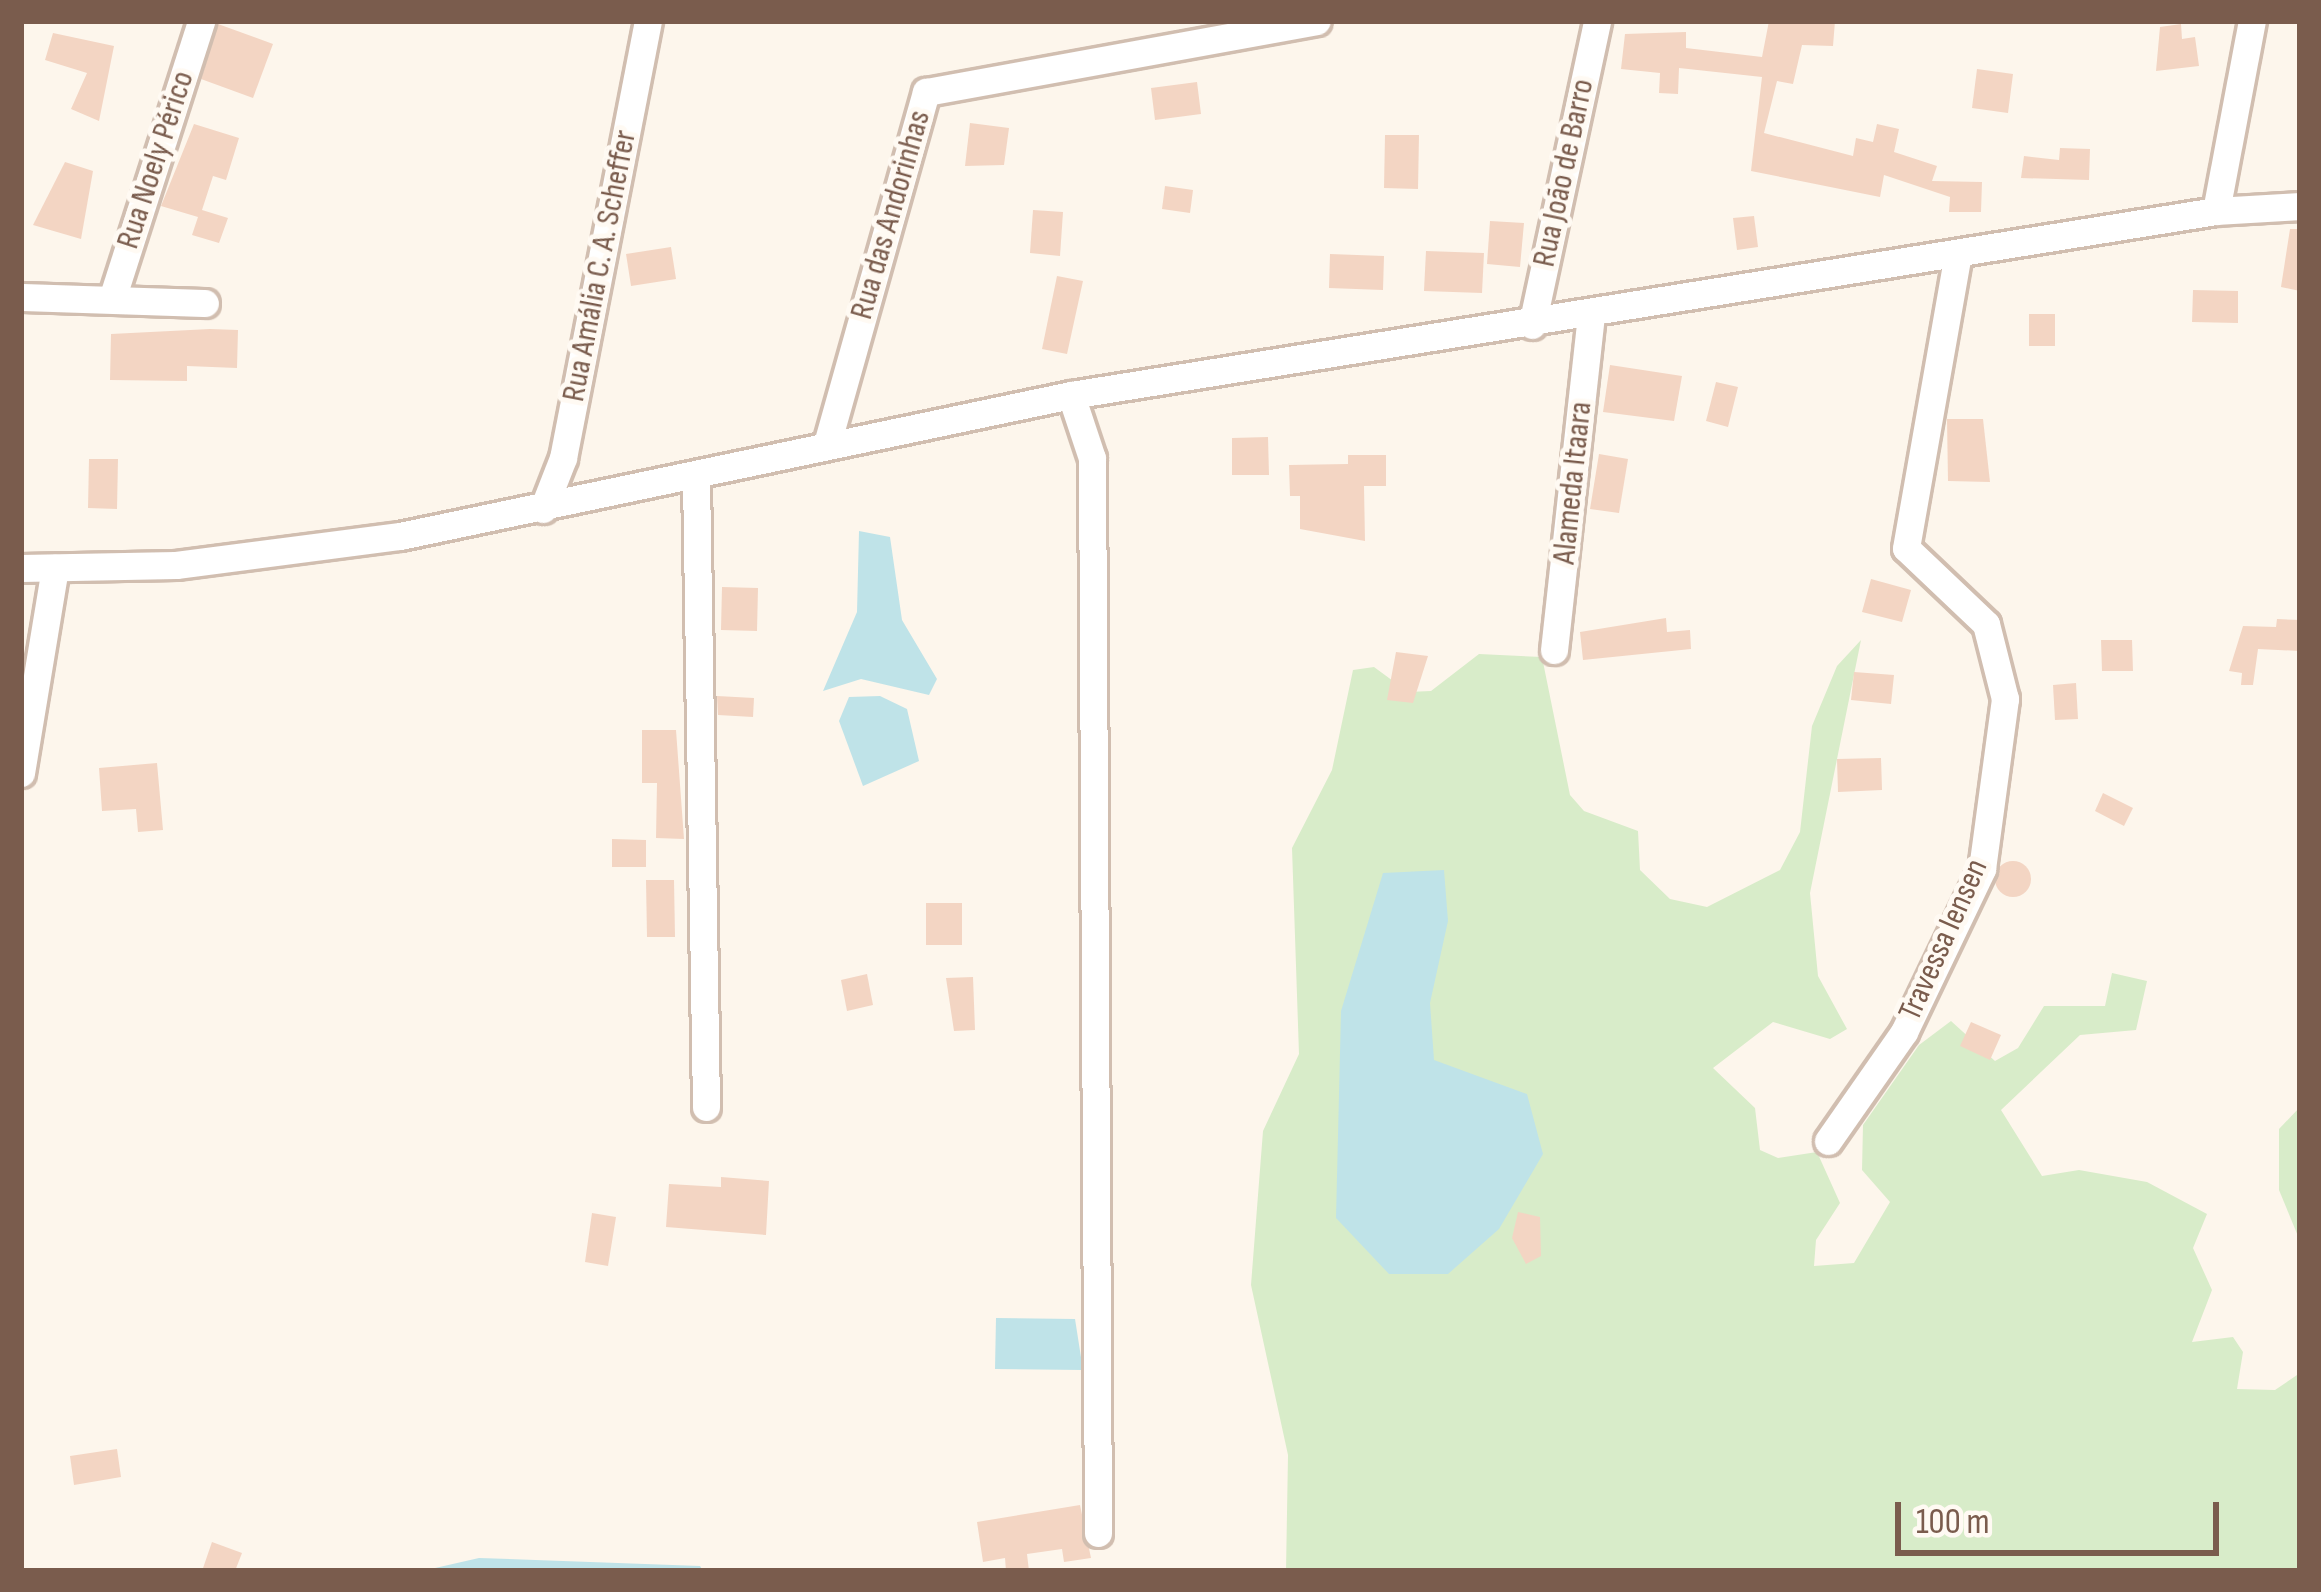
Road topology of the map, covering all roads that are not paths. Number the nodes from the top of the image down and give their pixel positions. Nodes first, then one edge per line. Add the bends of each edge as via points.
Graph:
1 (201, 21) edge
2 (648, 21) edge
3 (1317, 21) edge
4 (1597, 21) edge
5 (2252, 21) edge
6 (2300, 206) edge
7 (2216, 211) junction
8 (1958, 254) junction
9 (21, 297) edge
10 (112, 299) junction
11 (205, 303) dead end
12 (1592, 315) junction
13 (1532, 325) junction
14 (1071, 395) junction
15 (827, 444) junction
16 (696, 477) junction
17 (543, 509) junction
18 (21, 568) edge
19 (55, 568) junction
20 (1554, 650) dead end
21 (21, 773) edge
22 (706, 1107) dead end
23 (1828, 1141) dead end
24 (1099, 1533) dead end

1 - 10 street, Rua Noely Périco
2 - 17 street, Rua Amália C. A. Scheffer via 563,458
3 - 15 street, Rua das Andorinhas via 926,92
4 - 13 street, Rua João de Barro
5 - 7 street
6 - 7 street
7 - 8 street
8 - 12 street
8 - 23 street, Travessa Iensen via 1906,548 1986,624 2005,699 1982,869 1904,1032
9 - 10 street
10 - 11 street
12 - 13 street
12 - 20 street, Alameda Itaara
13 - 14 street
14 - 15 street
14 - 24 street via 1092,458
15 - 16 street
16 - 17 street
16 - 22 street
17 - 19 street via 225,560
18 - 19 street
19 - 21 street

